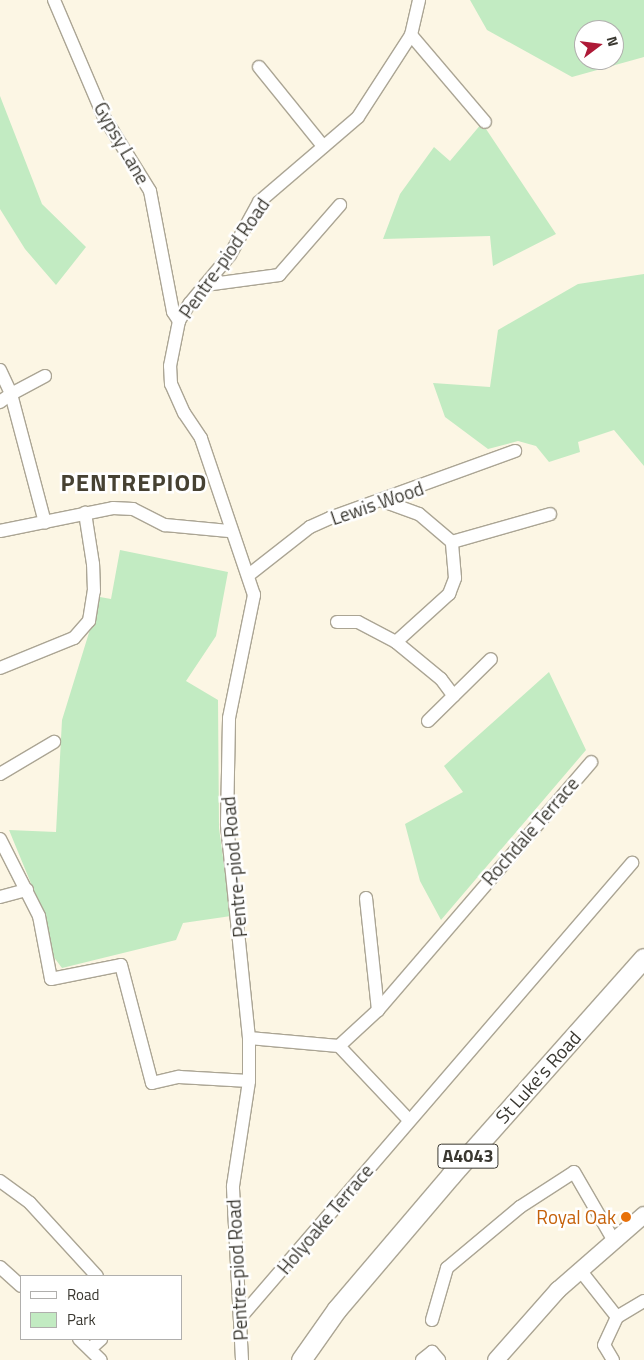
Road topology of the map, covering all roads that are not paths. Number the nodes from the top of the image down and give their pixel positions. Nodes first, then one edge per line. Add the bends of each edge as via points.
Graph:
1 (54, 0) edge
2 (419, 0) edge
3 (411, 35) junction
4 (259, 67) dead end
5 (486, 122) dead end
6 (322, 146) junction
7 (340, 205) dead end
8 (205, 285) junction
9 (179, 326) junction
10 (0, 370) edge
11 (45, 376) dead end
12 (11, 394) junction
13 (0, 402) edge
14 (515, 451) dead end
15 (383, 501) junction
16 (85, 513) junction
17 (550, 514) dead end
18 (45, 523) junction
19 (229, 530) junction
20 (0, 531) edge
21 (452, 542) junction
22 (250, 574) junction
23 (337, 622) dead end
24 (396, 642) junction
25 (491, 659) dead end
26 (0, 668) edge
27 (454, 696) junction
28 (428, 722) dead end
29 (54, 742) dead end
30 (591, 762) dead end
31 (0, 774) edge
32 (0, 839) edge
33 (632, 863) dead end
34 (27, 890) junction
35 (0, 897) edge
36 (366, 898) dead end
37 (644, 958) edge
38 (378, 1010) junction
39 (249, 1038) junction
40 (339, 1046) junction
41 (249, 1081) junction
42 (409, 1120) junction
43 (0, 1180) edge
44 (644, 1216) edge
45 (614, 1241) junction
46 (0, 1267) edge
47 (580, 1270) junction
48 (96, 1275) edge
49 (20, 1285) edge
50 (644, 1301) edge
51 (240, 1318) junction
52 (617, 1318) junction
53 (432, 1320) dead end
54 (80, 1340) edge
55 (100, 1340) edge
56 (90, 1349) junction
57 (101, 1360) edge
58 (242, 1360) edge
59 (301, 1360) edge
60 (422, 1360) edge
61 (438, 1360) edge
62 (496, 1360) edge
63 (614, 1360) edge

1 - 9 street, Gypsy Lane via 104,117 150,191 173,312
2 - 3 street, Pentre-piod Road
3 - 5 street
3 - 6 street, Pentre-piod Road via 358,117
4 - 6 street
6 - 8 street, Pentre-piod Road via 259,202 230,255
7 - 8 street via 279,275
8 - 9 street, Pentre-piod Road
9 - 19 street, Pentre-piod Road via 170,366 171,384 184,413 201,438
10 - 12 street
11 - 12 street
12 - 13 street
12 - 18 street
14 - 15 street, Lewis Wood
15 - 21 street via 419,514
15 - 22 street, Lewis Wood via 310,527
16 - 18 street
16 - 19 street via 113,508 133,509 165,525
16 - 26 street via 94,582 89,622 74,638
17 - 21 street
18 - 20 street
19 - 22 street, Pentre-piod Road
21 - 24 street via 455,578 449,594
22 - 39 street, Pentre-piod Road via 254,595 229,718 227,824
23 - 24 street via 358,622
24 - 27 street via 441,679
25 - 27 street
27 - 28 street
29 - 31 street
30 - 38 street, Rochdale Terrace
32 - 34 street
33 - 42 street, Holyoake Terrace
34 - 35 street
34 - 41 street via 39,916 51,979 121,964 152,1083 179,1077
36 - 38 street
37 - 59 main road, St Luke's Road / A4043 via 451,1175 338,1309
38 - 40 street, Rochdale Terrace
39 - 40 street
39 - 41 street, Pentre-piod Road
40 - 42 street
41 - 51 street, Pentre-piod Road via 233,1186
42 - 51 street, Holyoake Terrace
43 - 48 street via 30,1203
44 - 45 main road
45 - 47 main road
45 - 53 street via 574,1172 520,1207 447,1268
46 - 49 street
47 - 52 street
47 - 62 main road
50 - 52 street
51 - 58 street, Pentre-piod Road
52 - 63 street via 604,1345
54 - 56 street
55 - 56 street
56 - 57 street
60 - 61 street via 432,1352

